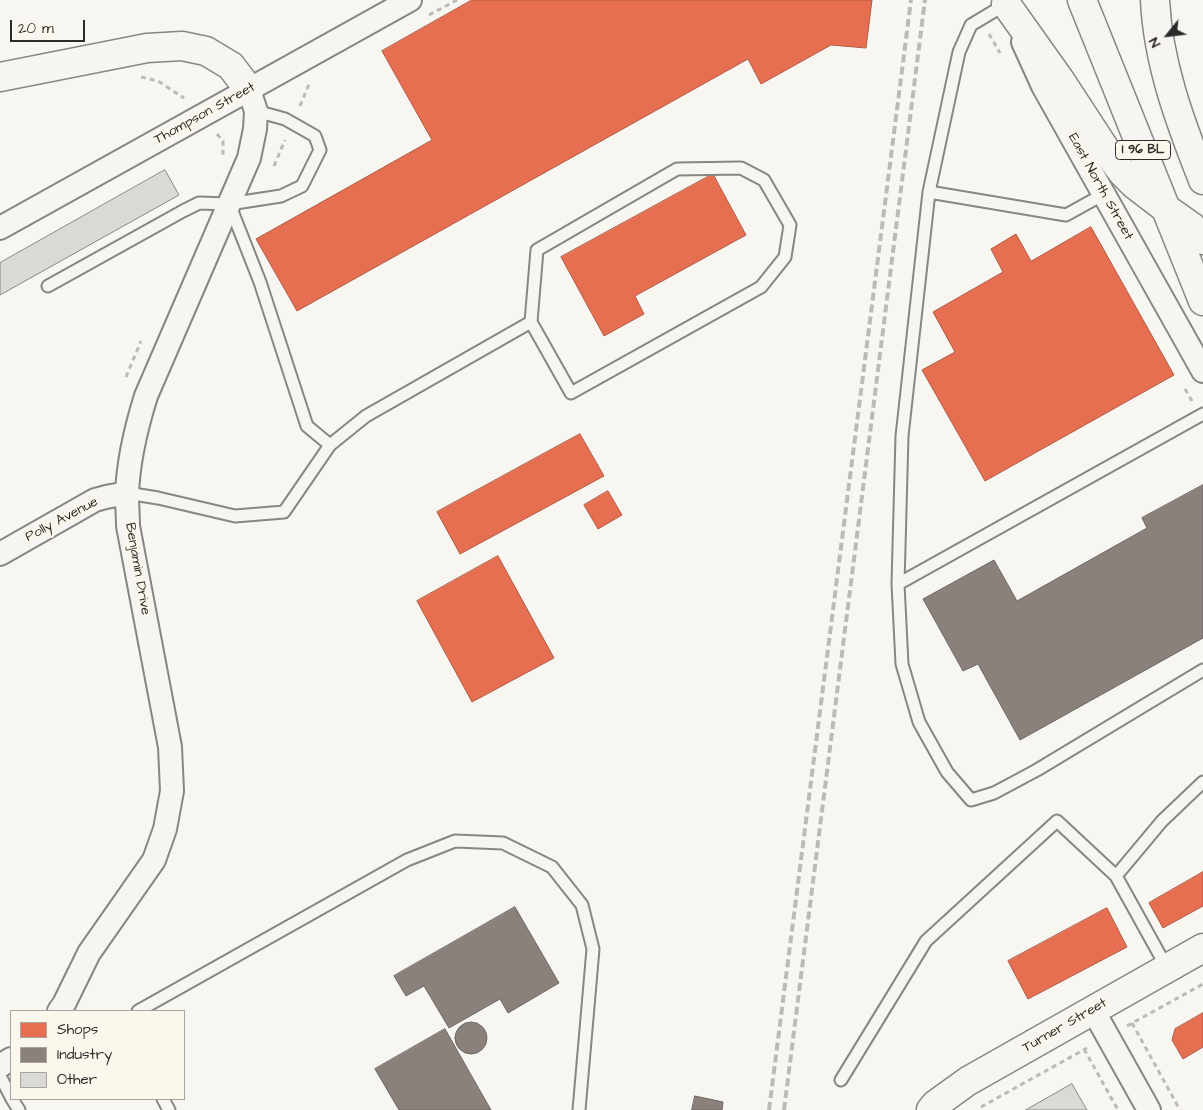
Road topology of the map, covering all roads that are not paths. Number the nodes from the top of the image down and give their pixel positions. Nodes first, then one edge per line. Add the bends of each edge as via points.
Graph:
1 (410, 0) edge
2 (1082, 0) edge
3 (1155, 0) edge
4 (1005, 2) edge
5 (0, 77) edge
6 (252, 101) junction
7 (1203, 180) edge
8 (929, 192) junction
9 (1104, 194) junction
10 (229, 204) junction
11 (1165, 208) junction
12 (0, 228) edge
13 (1203, 240) edge
14 (48, 286) dead end
15 (1203, 301) edge
16 (531, 322) junction
17 (1203, 370) edge
18 (1203, 414) edge
19 (330, 445) junction
20 (127, 494) junction
21 (0, 554) edge
22 (898, 584) junction
23 (1203, 670) edge
24 (1203, 782) edge
25 (1116, 876) junction
26 (1203, 948) edge
27 (1167, 968) junction
28 (60, 1010) edge
29 (140, 1010) edge
30 (1093, 1010) junction
31 (0, 1076) edge
32 (842, 1080) dead end
33 (10, 1094) edge
34 (579, 1110) edge
35 (931, 1110) edge
36 (1149, 1110) edge

1 - 6 street, Thompson Street
2 - 11 main road, I 96 BL
3 - 7 main road, I 96 BL via 1157,28 1173,100
4 - 8 lane via 972,25 959,52
4 - 9 street, East North Street via 1043,86
4 - 11 main road via 1122,172
5 - 6 main road via 147,48 182,46 206,52 231,66
6 - 10 street, Benjamin Drive via 255,129 249,158
6 - 10 lane via 315,136 320,150 302,186 281,196
6 - 12 street, Thompson Street
8 - 9 lane via 1066,215
8 - 22 lane via 902,436
9 - 17 street, East North Street
10 - 14 lane via 199,203 183,210
10 - 19 lane via 260,282 306,426
10 - 20 street, Benjamin Drive via 146,396 137,426
11 - 13 main road via 1192,227
11 - 15 main road, I 96 BL
16 - 16 lane via 538,250 677,169 741,168 764,180 790,225 784,256 761,288 571,393
16 - 19 lane via 366,416
18 - 22 lane
19 - 20 lane via 284,512 235,516
20 - 21 street, Polly Avenue via 95,500
20 - 28 street, Benjamin Drive via 128,526 170,747 172,791 166,829 154,860 89,953
22 - 23 lane via 902,664 919,722 947,772 971,800 994,793 1037,770
24 - 25 lane via 1162,821
25 - 27 lane
25 - 32 lane via 1057,821 926,942
26 - 27 main road, Turner Street
27 - 30 main road, Turner Street
29 - 34 lane via 407,860 454,841 503,843 552,867 582,904 594,949
30 - 35 main road, Turner Street via 968,1081
30 - 36 street
31 - 33 lane

